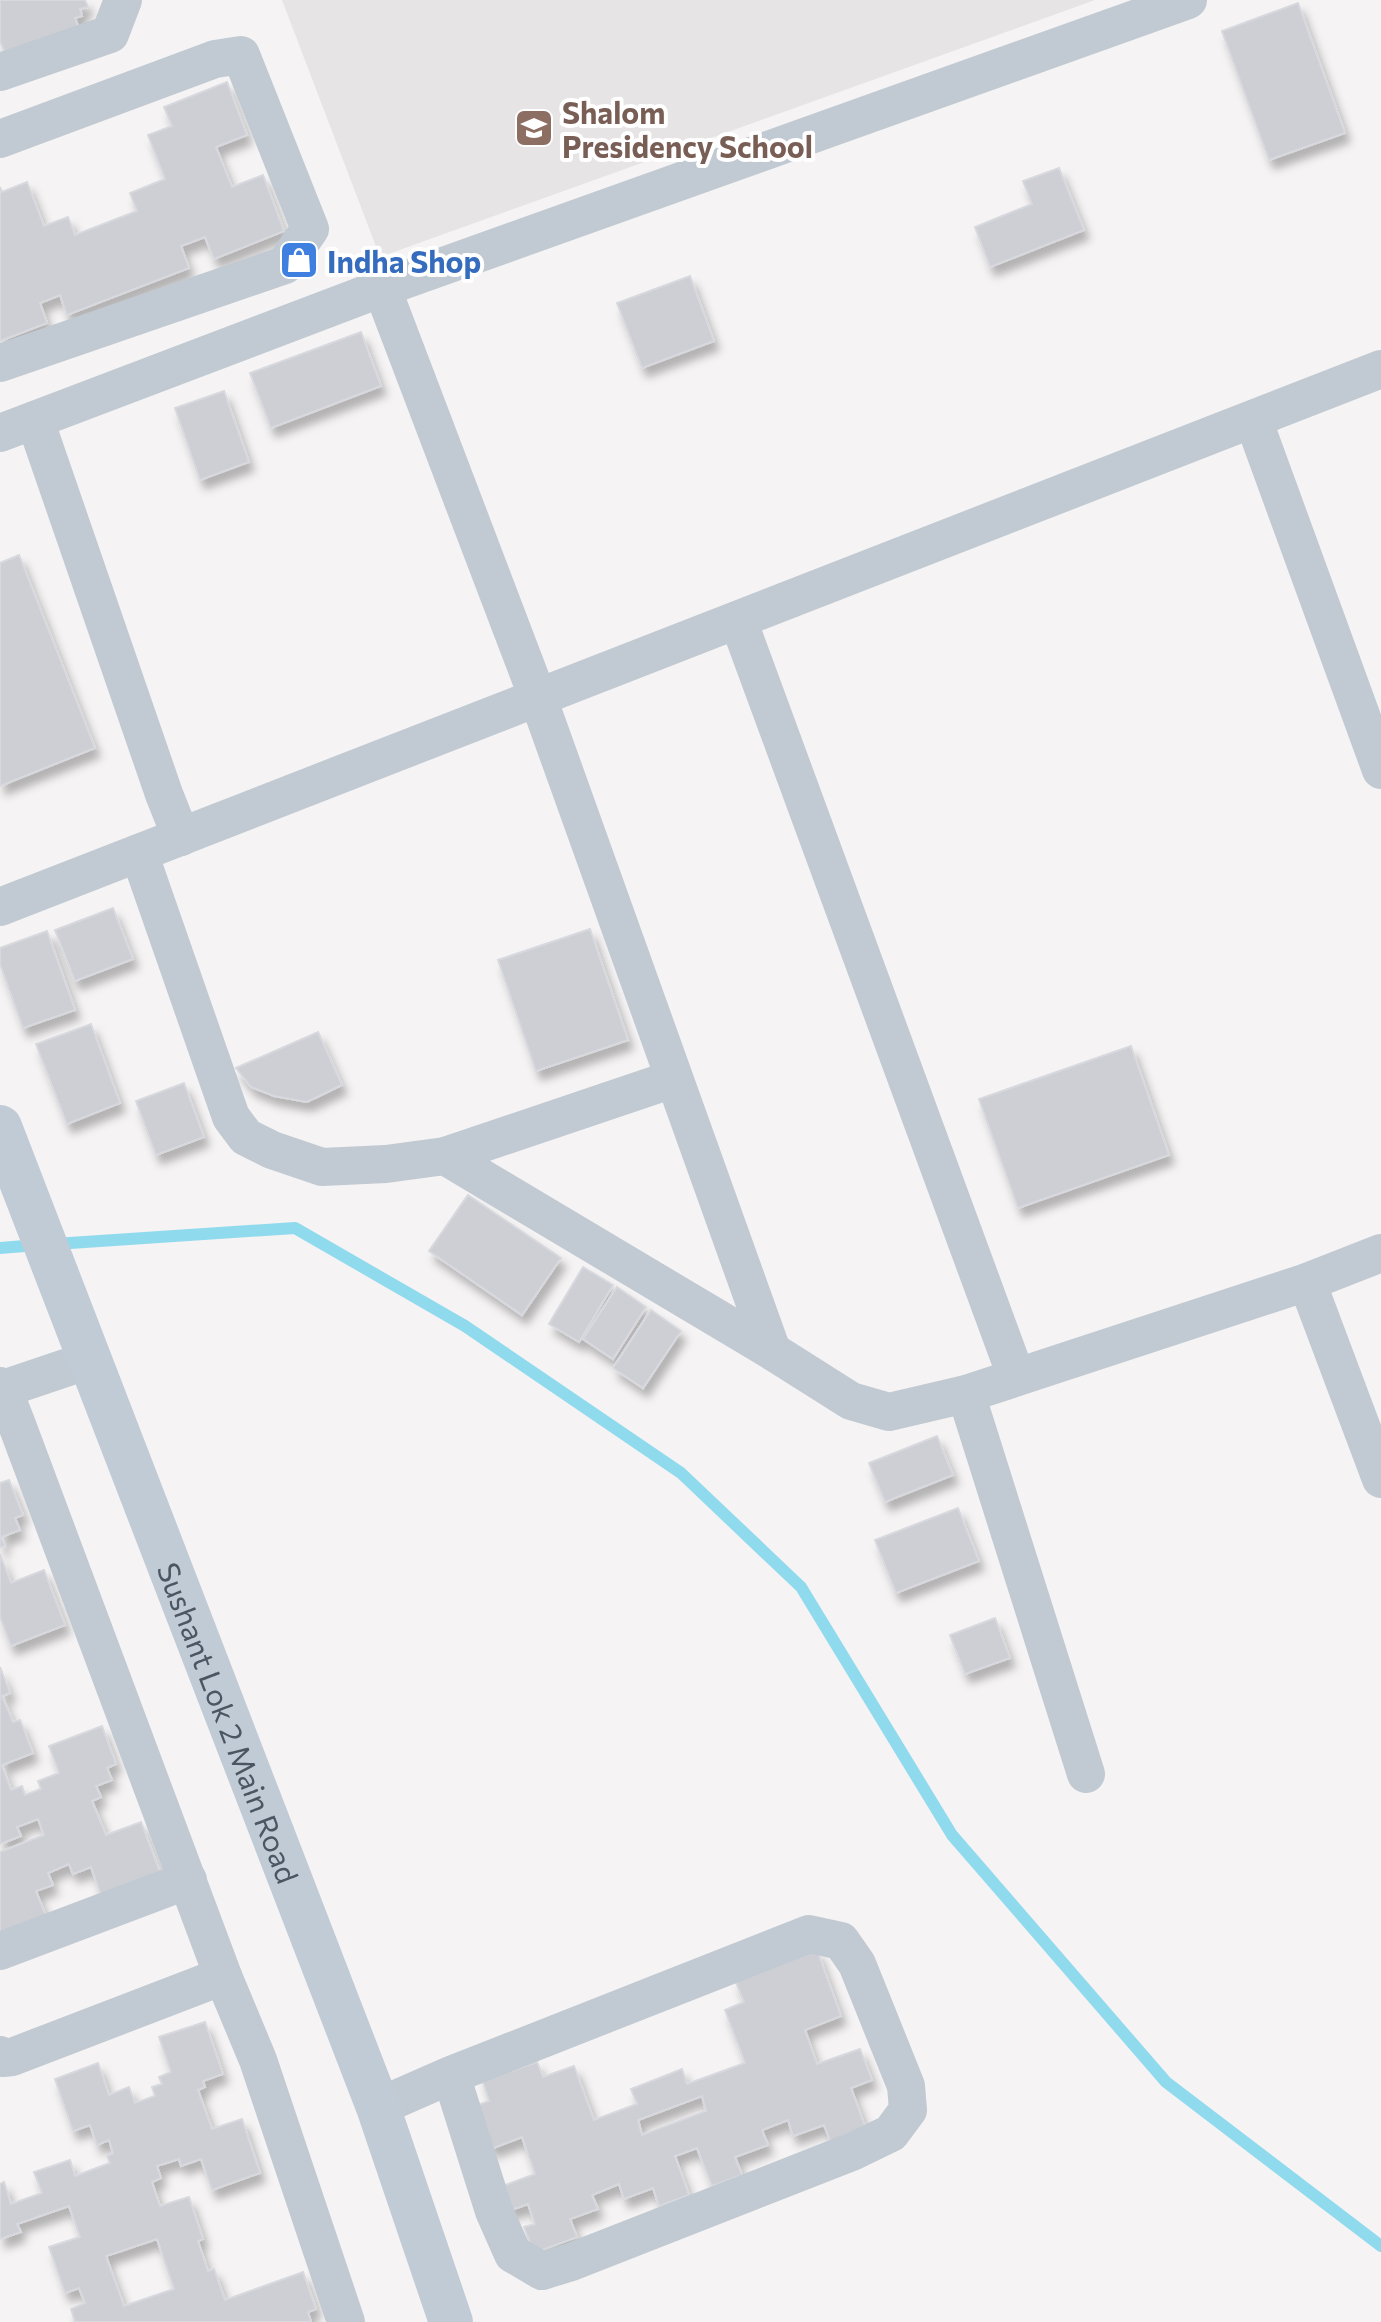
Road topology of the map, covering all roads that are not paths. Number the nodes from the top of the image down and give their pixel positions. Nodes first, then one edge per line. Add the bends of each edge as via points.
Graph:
1 (123, 0) edge
2 (1188, 0) edge
3 (0, 72) edge
4 (0, 139) edge
5 (382, 288) junction
6 (0, 363) edge
7 (1381, 369) edge
8 (1253, 419) junction
9 (35, 420) junction
10 (0, 433) edge
11 (738, 620) junction
12 (538, 698) junction
13 (1381, 770) edge
14 (181, 837) junction
15 (139, 853) junction
16 (0, 907) edge
17 (673, 1079) junction
18 (0, 1127) edge
19 (445, 1156) junction
20 (1381, 1253) edge
21 (1307, 1282) junction
22 (772, 1351) junction
23 (89, 1360) junction
24 (1016, 1376) junction
25 (2, 1388) edge
26 (966, 1394) junction
27 (8, 1428) edge
28 (1381, 1479) edge
29 (1086, 1774) dead end
30 (188, 1880) junction
31 (0, 1951) edge
32 (223, 1976) junction
33 (0, 2055) edge
34 (451, 2075) junction
35 (378, 2107) junction
36 (346, 2322) edge
37 (451, 2322) edge

1 - 3 street via 110,34
2 - 5 street
4 - 6 street via 215,59 241,55 310,229 285,265
5 - 9 street
5 - 12 street
7 - 8 street
8 - 11 street
8 - 13 street
9 - 10 street
9 - 14 street
11 - 12 street
11 - 24 street
12 - 14 street
12 - 17 street
14 - 15 street
15 - 16 street
15 - 19 street via 231,1117 246,1137 322,1167
17 - 19 street
17 - 22 street
18 - 23 street, Sushant Lok 2 Main Road
19 - 22 street
20 - 21 street
21 - 24 street
21 - 28 street
22 - 26 street via 851,1401 889,1412
23 - 25 street
23 - 35 street, Sushant Lok 2 Main Road
24 - 26 street
25 - 27 street
26 - 29 street
27 - 30 street
30 - 31 street
30 - 32 street
32 - 33 street via 12,2057
32 - 36 street via 258,2060
34 - 34 street via 809,1934 841,1941 857,1964 906,2086 908,2110 891,2133 854,2151 542,2271 513,2254
34 - 35 street
35 - 37 street, Sushant Lok 2 Main Road

